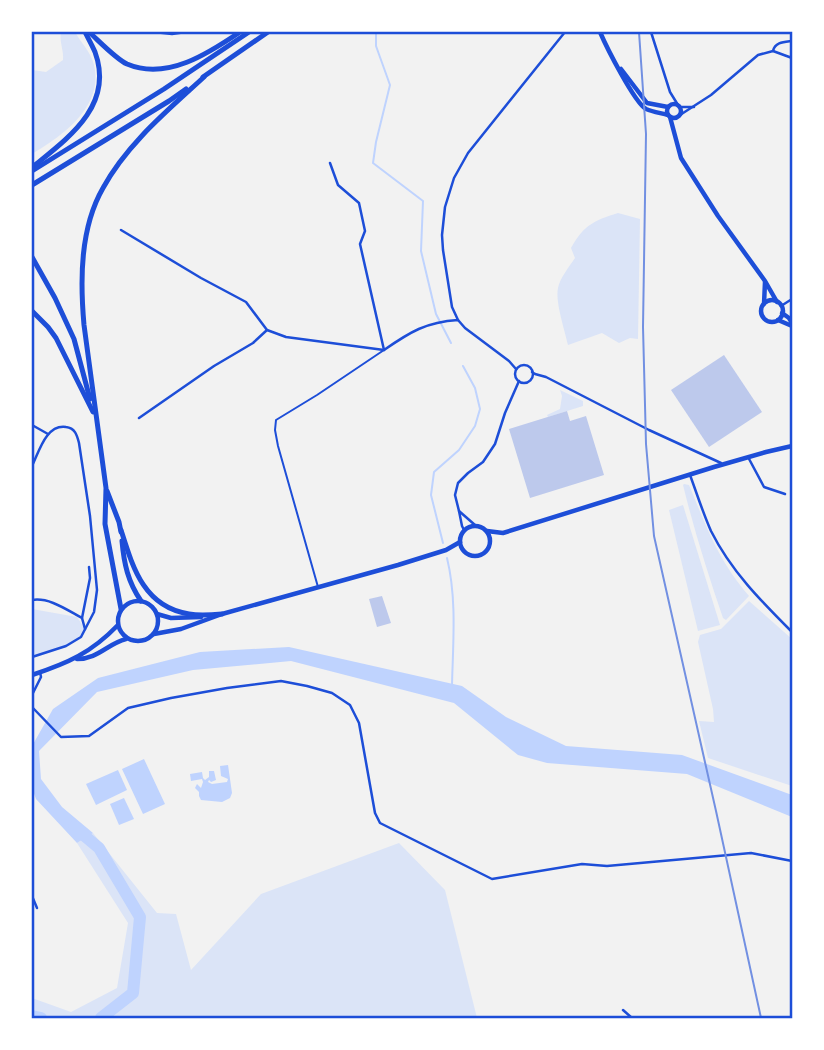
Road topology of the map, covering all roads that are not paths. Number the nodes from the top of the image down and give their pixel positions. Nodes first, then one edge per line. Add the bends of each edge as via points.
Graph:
1 (87, 32) edge
2 (154, 32) edge
3 (186, 32) edge
4 (240, 32) edge
5 (248, 32) edge
6 (268, 32) edge
7 (565, 32) edge
8 (599, 32) edge
9 (651, 32) edge
10 (793, 41) edge
11 (773, 51) junction
12 (793, 58) edge
13 (618, 66) junction
14 (204, 77) junction
15 (670, 92) junction
16 (669, 106) junction
17 (679, 106) junction
18 (694, 107) junction
19 (669, 116) junction
20 (680, 116) junction
21 (675, 133) junction
22 (330, 163) dead end
23 (32, 169) edge
24 (32, 186) edge
25 (121, 230) dead end
26 (32, 257) edge
27 (765, 281) junction
28 (793, 299) edge
29 (764, 304) junction
30 (779, 304) junction
31 (32, 311) edge
32 (782, 313) junction
33 (458, 320) junction
34 (778, 320) junction
35 (793, 324) edge
36 (268, 330) junction
37 (384, 350) junction
38 (516, 369) junction
39 (532, 372) junction
40 (519, 381) junction
41 (96, 418) junction
42 (139, 418) dead end
43 (32, 425) edge
44 (48, 434) junction
45 (793, 446) edge
46 (748, 457) junction
47 (724, 464) junction
48 (32, 466) edge
49 (690, 475) junction
50 (106, 488) junction
51 (785, 494) dead end
52 (459, 511) junction
53 (475, 525) junction
54 (121, 530) junction
55 (464, 530) junction
56 (487, 531) junction
57 (503, 533) junction
58 (460, 542) junction
59 (491, 543) junction
60 (446, 550) junction
61 (464, 552) junction
62 (89, 568) dead end
63 (318, 588) junction
64 (32, 600) edge
65 (141, 601) junction
66 (121, 609) junction
67 (157, 614) junction
68 (222, 614) junction
69 (82, 618) junction
70 (118, 625) junction
71 (85, 629) junction
72 (793, 632) edge
73 (154, 634) junction
74 (127, 639) junction
75 (32, 657) edge
76 (76, 659) junction
77 (40, 672) junction
78 (32, 675) edge
79 (32, 695) edge
80 (33, 708) edge
81 (793, 861) edge
82 (32, 896) edge
83 (37, 908) dead end
84 (624, 1010) dead end
85 (632, 1018) edge

1 - 4 highway via 126,64 150,68 179,66
1 - 23 highway via 99,76 95,103 81,125
2 - 3 street
5 - 23 highway
6 - 14 highway
7 - 33 street via 454,177 442,235
8 - 13 main road
9 - 15 street
10 - 11 street via 776,44
11 - 12 street
11 - 18 street via 752,59
13 - 16 main road via 647,103
13 - 19 main road via 643,106
14 - 24 highway
14 - 41 highway via 134,144 102,189 93,211 82,299
15 - 16 street
15 - 17 street
16 - 17 main road
16 - 19 main road
17 - 18 street
17 - 20 main road
18 - 20 street
19 - 20 main road
19 - 21 main road
20 - 21 main road
21 - 27 main road via 681,158
22 - 37 street via 338,185 359,203 365,231 360,244
25 - 36 street via 246,302
26 - 41 highway via 74,339
27 - 29 main road
27 - 30 main road
28 - 30 street
29 - 30 main road
29 - 34 main road via 763,317
30 - 32 main road
31 - 41 highway via 56,338
32 - 34 main road
32 - 35 main road
33 - 37 street via 431,323
33 - 38 street
34 - 35 main road
36 - 37 street via 286,337
36 - 42 street
37 - 63 lane via 276,420 278,446
38 - 39 street via 527,365
38 - 40 street
39 - 40 street via 528,382
39 - 47 street
40 - 52 street via 495,444 483,462 458,483 454,495
41 - 50 highway
43 - 44 street
44 - 48 street
44 - 71 street via 53,428 72,428 79,443 97,590 94,612
45 - 46 main road
46 - 47 main road
46 - 51 street via 764,487
47 - 49 main road
49 - 57 main road
49 - 72 street via 711,530 734,569
50 - 54 highway
50 - 66 highway via 105,524
52 - 53 street
52 - 55 street
53 - 55 main road
53 - 56 main road
54 - 65 highway via 127,575
54 - 68 highway via 138,576 160,604 191,615
55 - 58 main road
56 - 57 main road
56 - 59 main road
57 - 59 main road
58 - 60 main road
58 - 61 main road
59 - 61 main road via 481,555
60 - 61 main road
60 - 63 main road
62 - 69 street
63 - 68 main road
64 - 69 street via 49,601
65 - 66 main road
65 - 67 main road
66 - 70 main road
67 - 68 main road via 191,618
67 - 73 main road
68 - 73 main road
69 - 71 street
70 - 74 main road
70 - 76 main road
71 - 75 street via 66,646
73 - 74 main road via 144,640
74 - 76 main road via 90,658
76 - 77 main road
77 - 78 main road
77 - 79 street
80 - 81 street via 61,737 89,736 128,708 227,688 281,681 332,693 350,705 359,723 380,823 492,879 582,864 607,866 751,853
82 - 83 street
84 - 85 street

